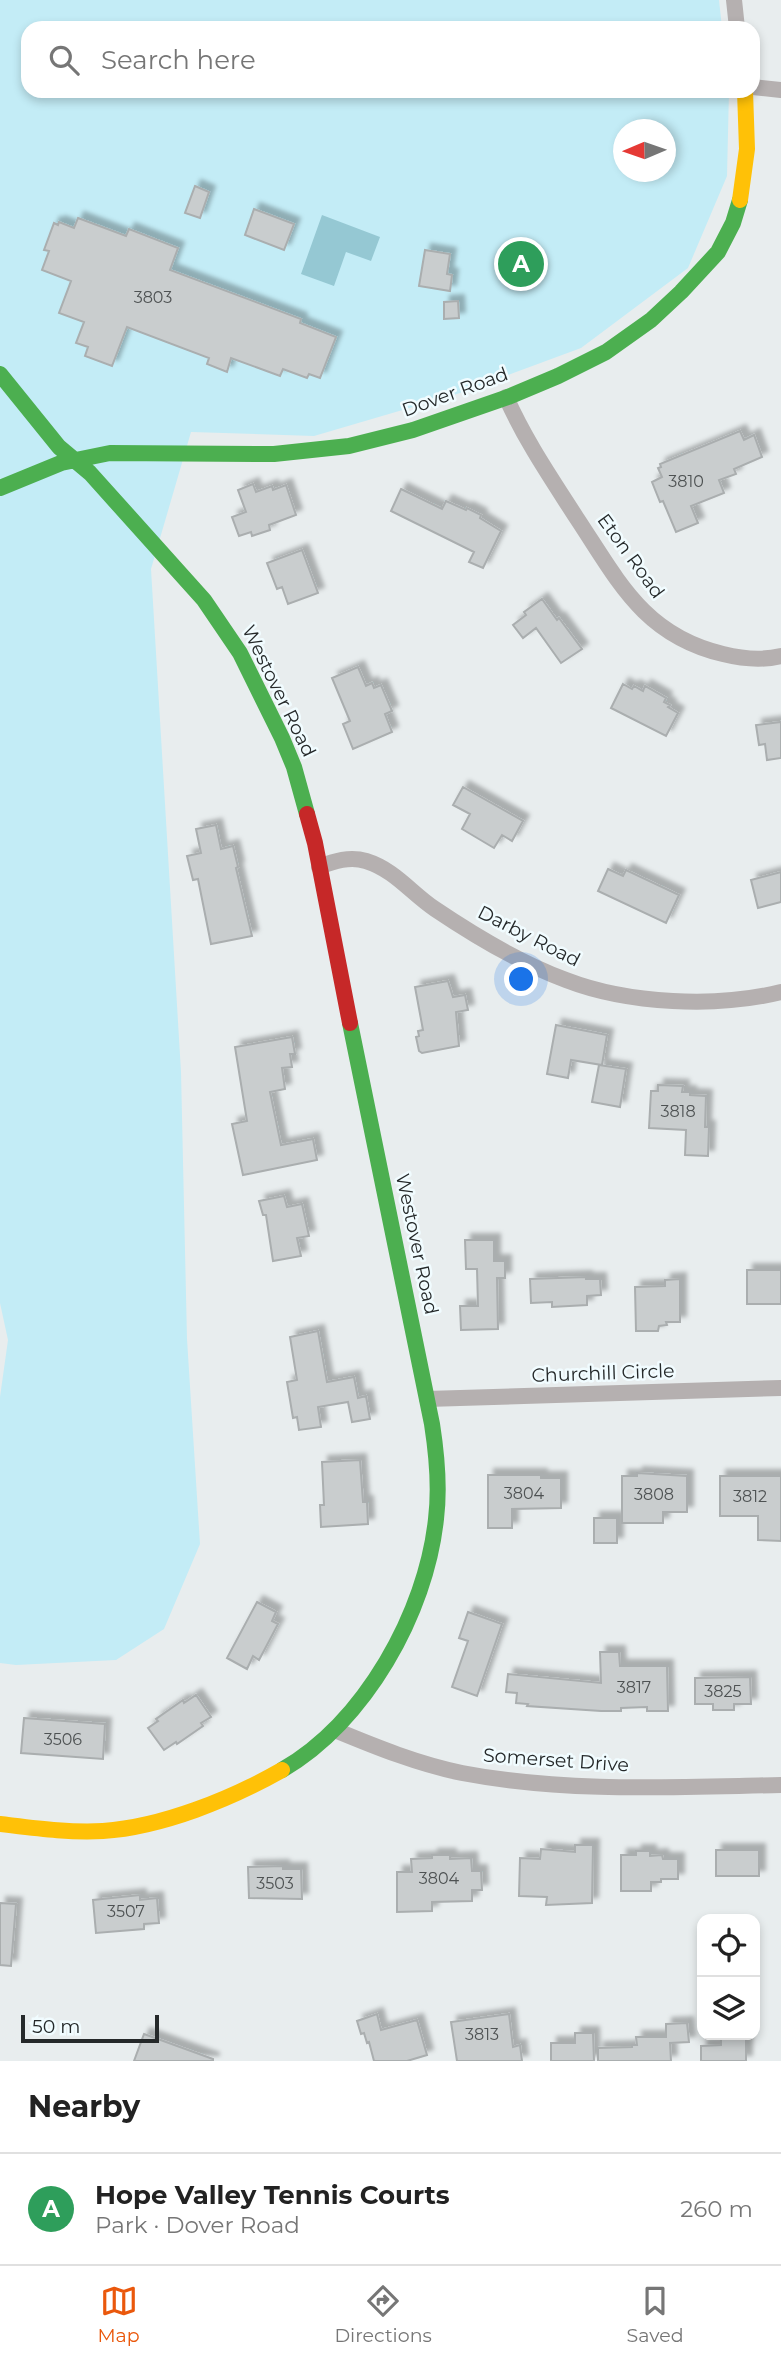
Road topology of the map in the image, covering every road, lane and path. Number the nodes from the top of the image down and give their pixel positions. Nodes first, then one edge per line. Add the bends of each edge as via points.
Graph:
1 (734, 0) edge
2 (736, 21) edge
3 (760, 88) edge
4 (781, 90) edge
5 (747, 98) edge
6 (0, 374) edge
7 (506, 397) junction
8 (74, 459) junction
9 (0, 488) edge
10 (781, 656) edge
11 (319, 867) junction
12 (781, 992) edge
13 (781, 1388) edge
14 (427, 1399) junction
15 (335, 1730) junction
16 (781, 1785) edge
17 (0, 1824) edge

1 - 2 street
3 - 4 street
5 - 7 street, Dover Road via 746,172 734,219 714,259 665,308 607,351
6 - 8 street, Westover Road
7 - 8 street, Dover Road via 393,436 334,449 246,455 129,451
7 - 10 street, Eton Road via 548,475 635,603 674,636 702,649 738,658
8 - 9 street, Dover Road
8 - 11 street, Westover Road via 169,559 226,631 293,767
11 - 12 street, Darby Road via 347,859 381,867 432,908 483,939 590,988 716,1003
11 - 14 street, Westover Road
13 - 14 street, Churchill Circle
14 - 15 street, Westover Road via 439,1496 425,1577 408,1622 385,1663
15 - 16 street, Somerset Drive via 431,1766 484,1776 623,1787
15 - 17 street, Westover Road via 261,1784 165,1819 80,1832

